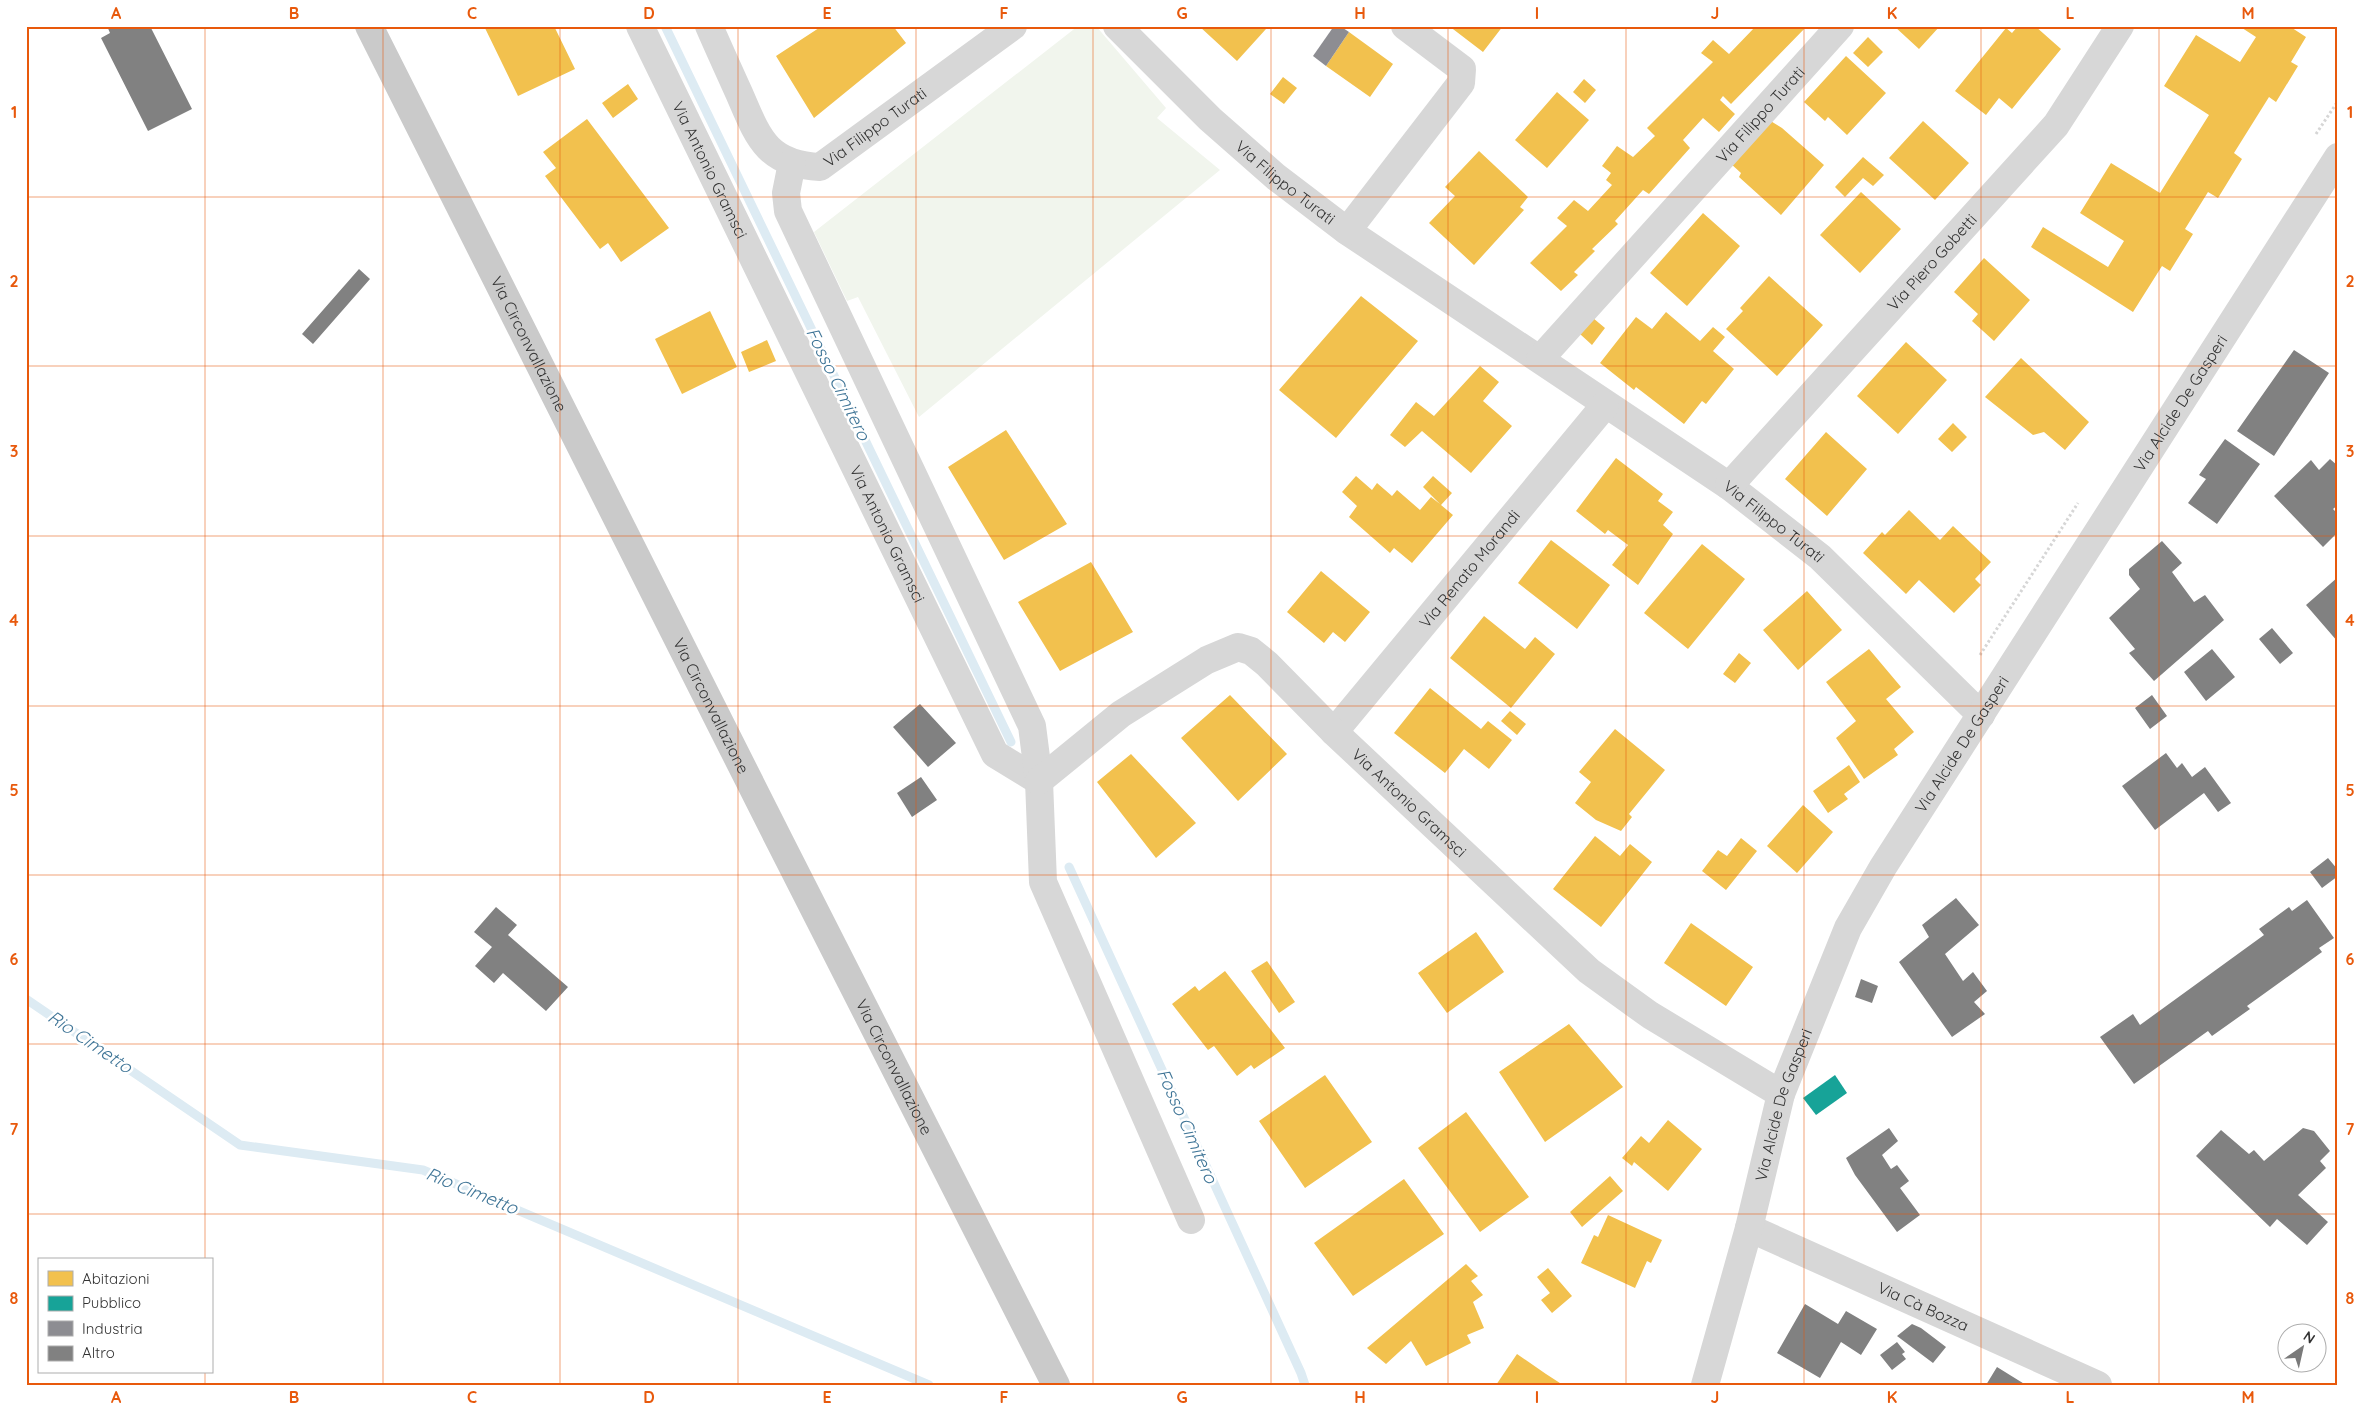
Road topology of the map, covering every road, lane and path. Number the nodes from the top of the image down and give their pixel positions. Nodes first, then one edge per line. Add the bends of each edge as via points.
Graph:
1 (369, 26) edge
2 (640, 26) edge
3 (709, 26) edge
4 (1013, 26) edge
5 (1117, 26) edge
6 (1405, 26) edge
7 (1840, 26) edge
8 (2120, 26) edge
9 (2338, 157) edge
10 (792, 163) junction
11 (1347, 231) junction
12 (1540, 359) junction
13 (1605, 405) junction
14 (1729, 486) junction
15 (1981, 715) junction
16 (1334, 732) junction
17 (1038, 781) junction
18 (1781, 1094) junction
19 (1191, 1220) dead end
20 (1749, 1228) junction
21 (1056, 1385) edge
22 (1705, 1385) edge
23 (2098, 1385) edge

1 - 21 main road, Via Circonvallazione
2 - 17 street, Via Antonio Gramsci via 995,754
3 - 10 street, Via Filippo Turati via 757,135 778,156
4 - 10 street, Via Filippo Turati via 820,167
5 - 11 street, Via Filippo Turati via 1210,119 1276,177
6 - 11 street, Via Filippo Turati via 1462,69 1461,83
7 - 12 street, Via Filippo Turati
8 - 14 street, Via Piero Gobetti via 2056,125
9 - 15 street, Via Alcide De Gasperi
10 - 17 street via 786,193 788,211 1032,726
11 - 12 street, Via Filippo Turati
12 - 13 street, Via Filippo Turati
13 - 14 street, Via Filippo Turati
13 - 16 street, Via Renato Morandi
14 - 15 street, Via Filippo Turati via 1820,556
15 - 18 street, Via Alcide De Gasperi via 1883,867 1848,928
16 - 17 street, Via Antonio Gramsci via 1267,664 1251,651 1238,647 1206,660 1121,714
16 - 18 street, Via Antonio Gramsci via 1589,971 1650,1015
17 - 19 street via 1043,882
18 - 20 street, Via Alcide De Gasperi
20 - 22 street, Via Alcide De Gasperi
20 - 23 street, Via Cà Bozza

